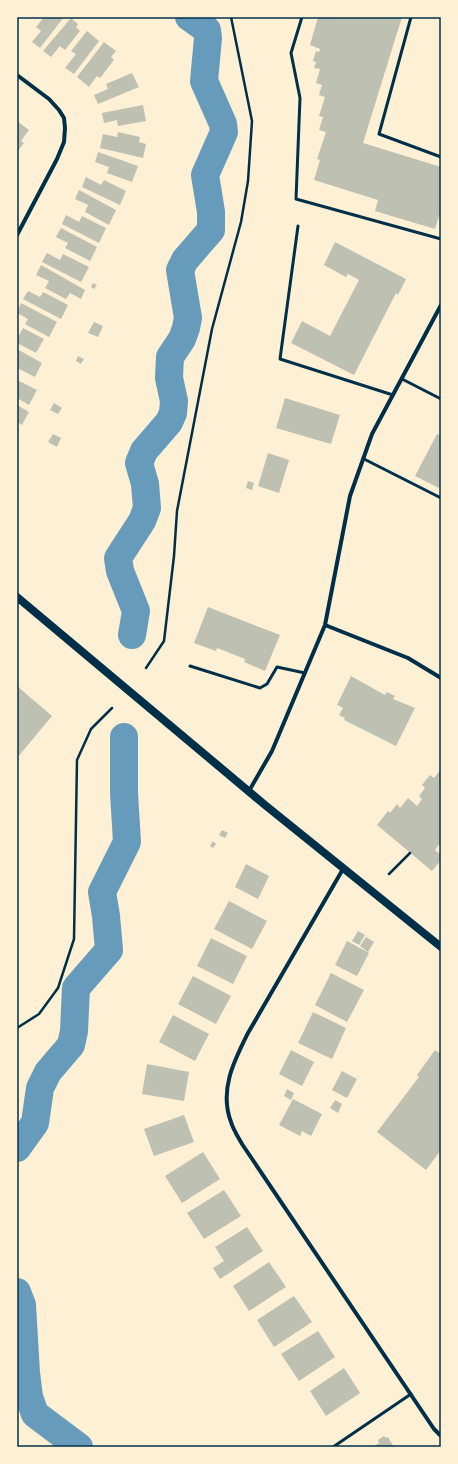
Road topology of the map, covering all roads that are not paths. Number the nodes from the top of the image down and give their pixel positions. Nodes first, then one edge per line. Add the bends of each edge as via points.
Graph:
1 (302, 17) edge
2 (411, 17) edge
3 (17, 75) edge
4 (441, 157) edge
5 (298, 226) dead end
6 (17, 235) edge
7 (441, 239) edge
8 (441, 305) edge
9 (402, 379) junction
10 (393, 395) junction
11 (441, 399) edge
12 (364, 459) junction
13 (441, 498) edge
14 (17, 597) edge
15 (325, 625) junction
16 (190, 666) dead end
17 (305, 673) junction
18 (441, 678) edge
19 (249, 791) junction
20 (343, 869) junction
21 (441, 947) edge
22 (411, 1394) junction
23 (441, 1436) edge
24 (333, 1447) edge

1 - 7 lane via 291,53 300,98 296,199
2 - 4 lane via 379,134
3 - 6 street via 49,99 59,110 64,118 65,128 64,142 57,159
5 - 10 lane via 280,359
8 - 9 street
9 - 10 street
9 - 11 lane
10 - 12 street via 372,434
12 - 13 lane
12 - 15 street via 350,496
14 - 19 main road
15 - 17 street
15 - 18 street via 408,658
16 - 17 lane via 260,688 267,684 277,667
17 - 19 street via 272,751
19 - 20 main road
20 - 21 main road
20 - 22 street via 234,1061 228,1082 227,1102 230,1121 242,1144
22 - 23 street
22 - 24 lane

